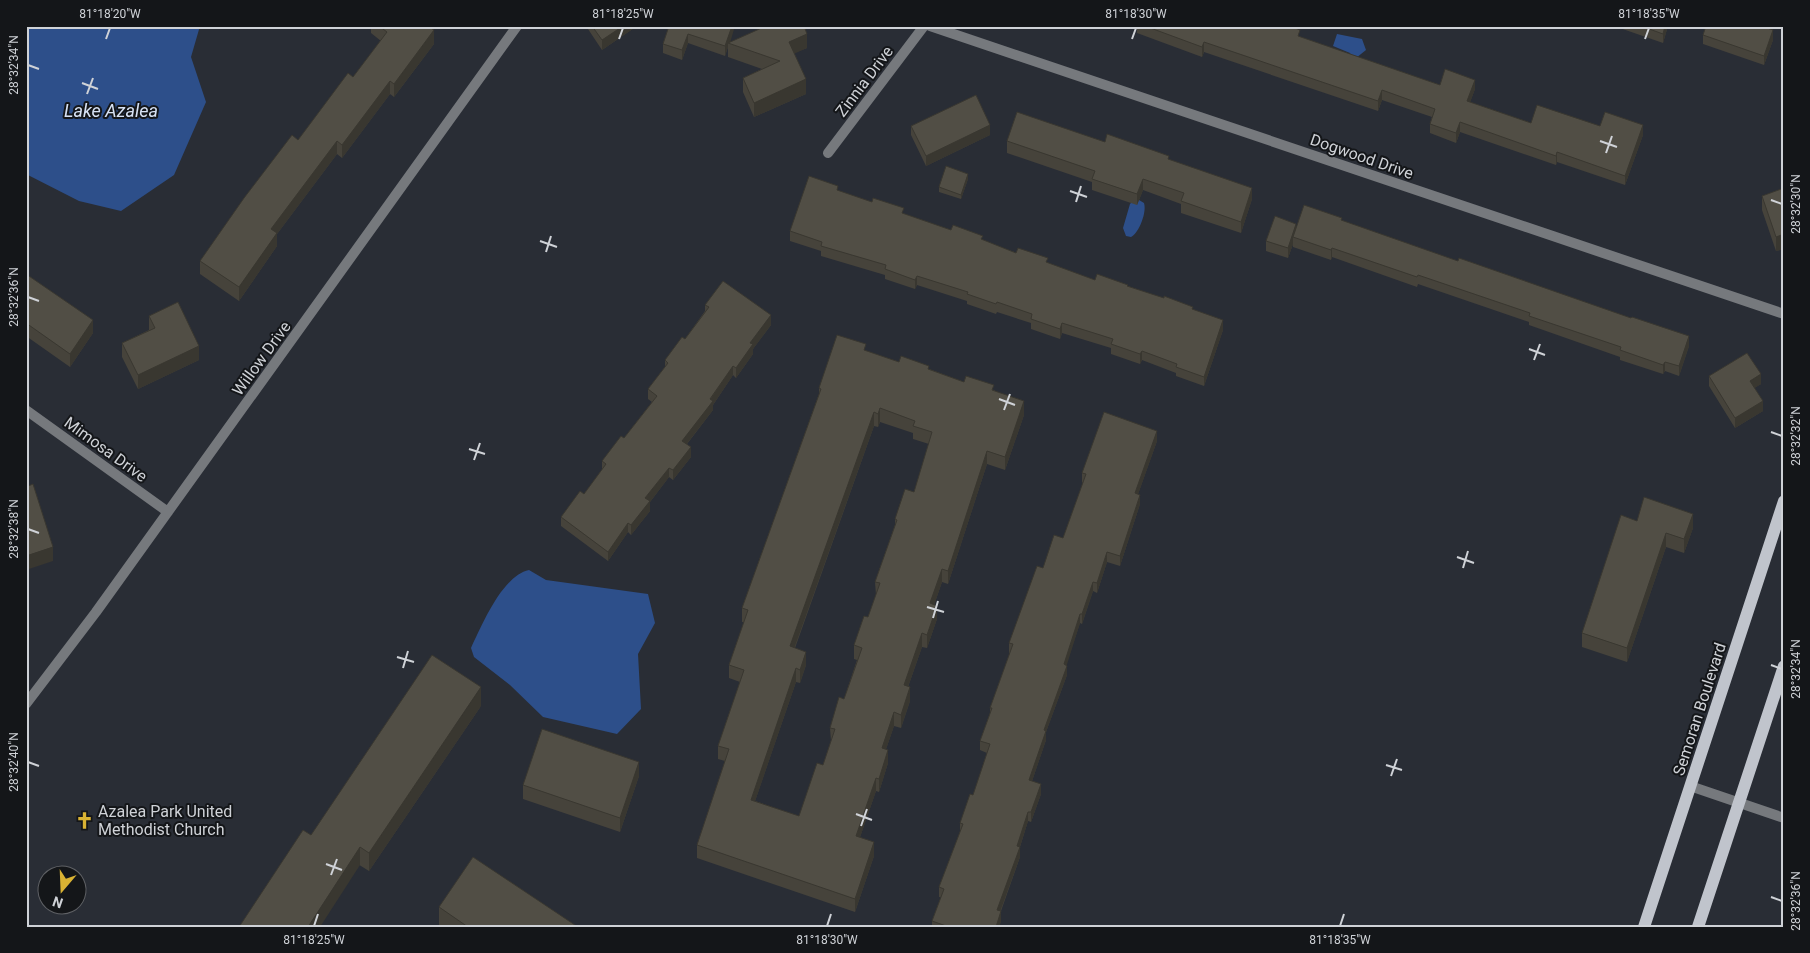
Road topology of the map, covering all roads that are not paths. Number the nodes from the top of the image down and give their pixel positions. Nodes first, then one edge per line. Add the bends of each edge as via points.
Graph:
1 (517, 26) edge
2 (924, 26) edge
3 (930, 26) edge
4 (828, 153) dead end
5 (1784, 314) edge
6 (26, 410) edge
7 (1784, 501) edge
8 (168, 512) junction
9 (1784, 666) edge
10 (26, 704) edge
11 (1690, 786) junction
12 (1739, 802) junction
13 (1784, 818) edge
14 (1644, 927) edge
15 (1698, 927) edge

1 - 8 street, Willow Drive
2 - 4 street, Zinnia Drive
3 - 5 street, Dogwood Drive
6 - 8 street, Mimosa Drive
7 - 11 main road, Semoran Boulevard
8 - 10 street, Willow Drive
9 - 12 main road
11 - 12 street
11 - 14 main road, Semoran Boulevard
12 - 13 street
12 - 15 main road

